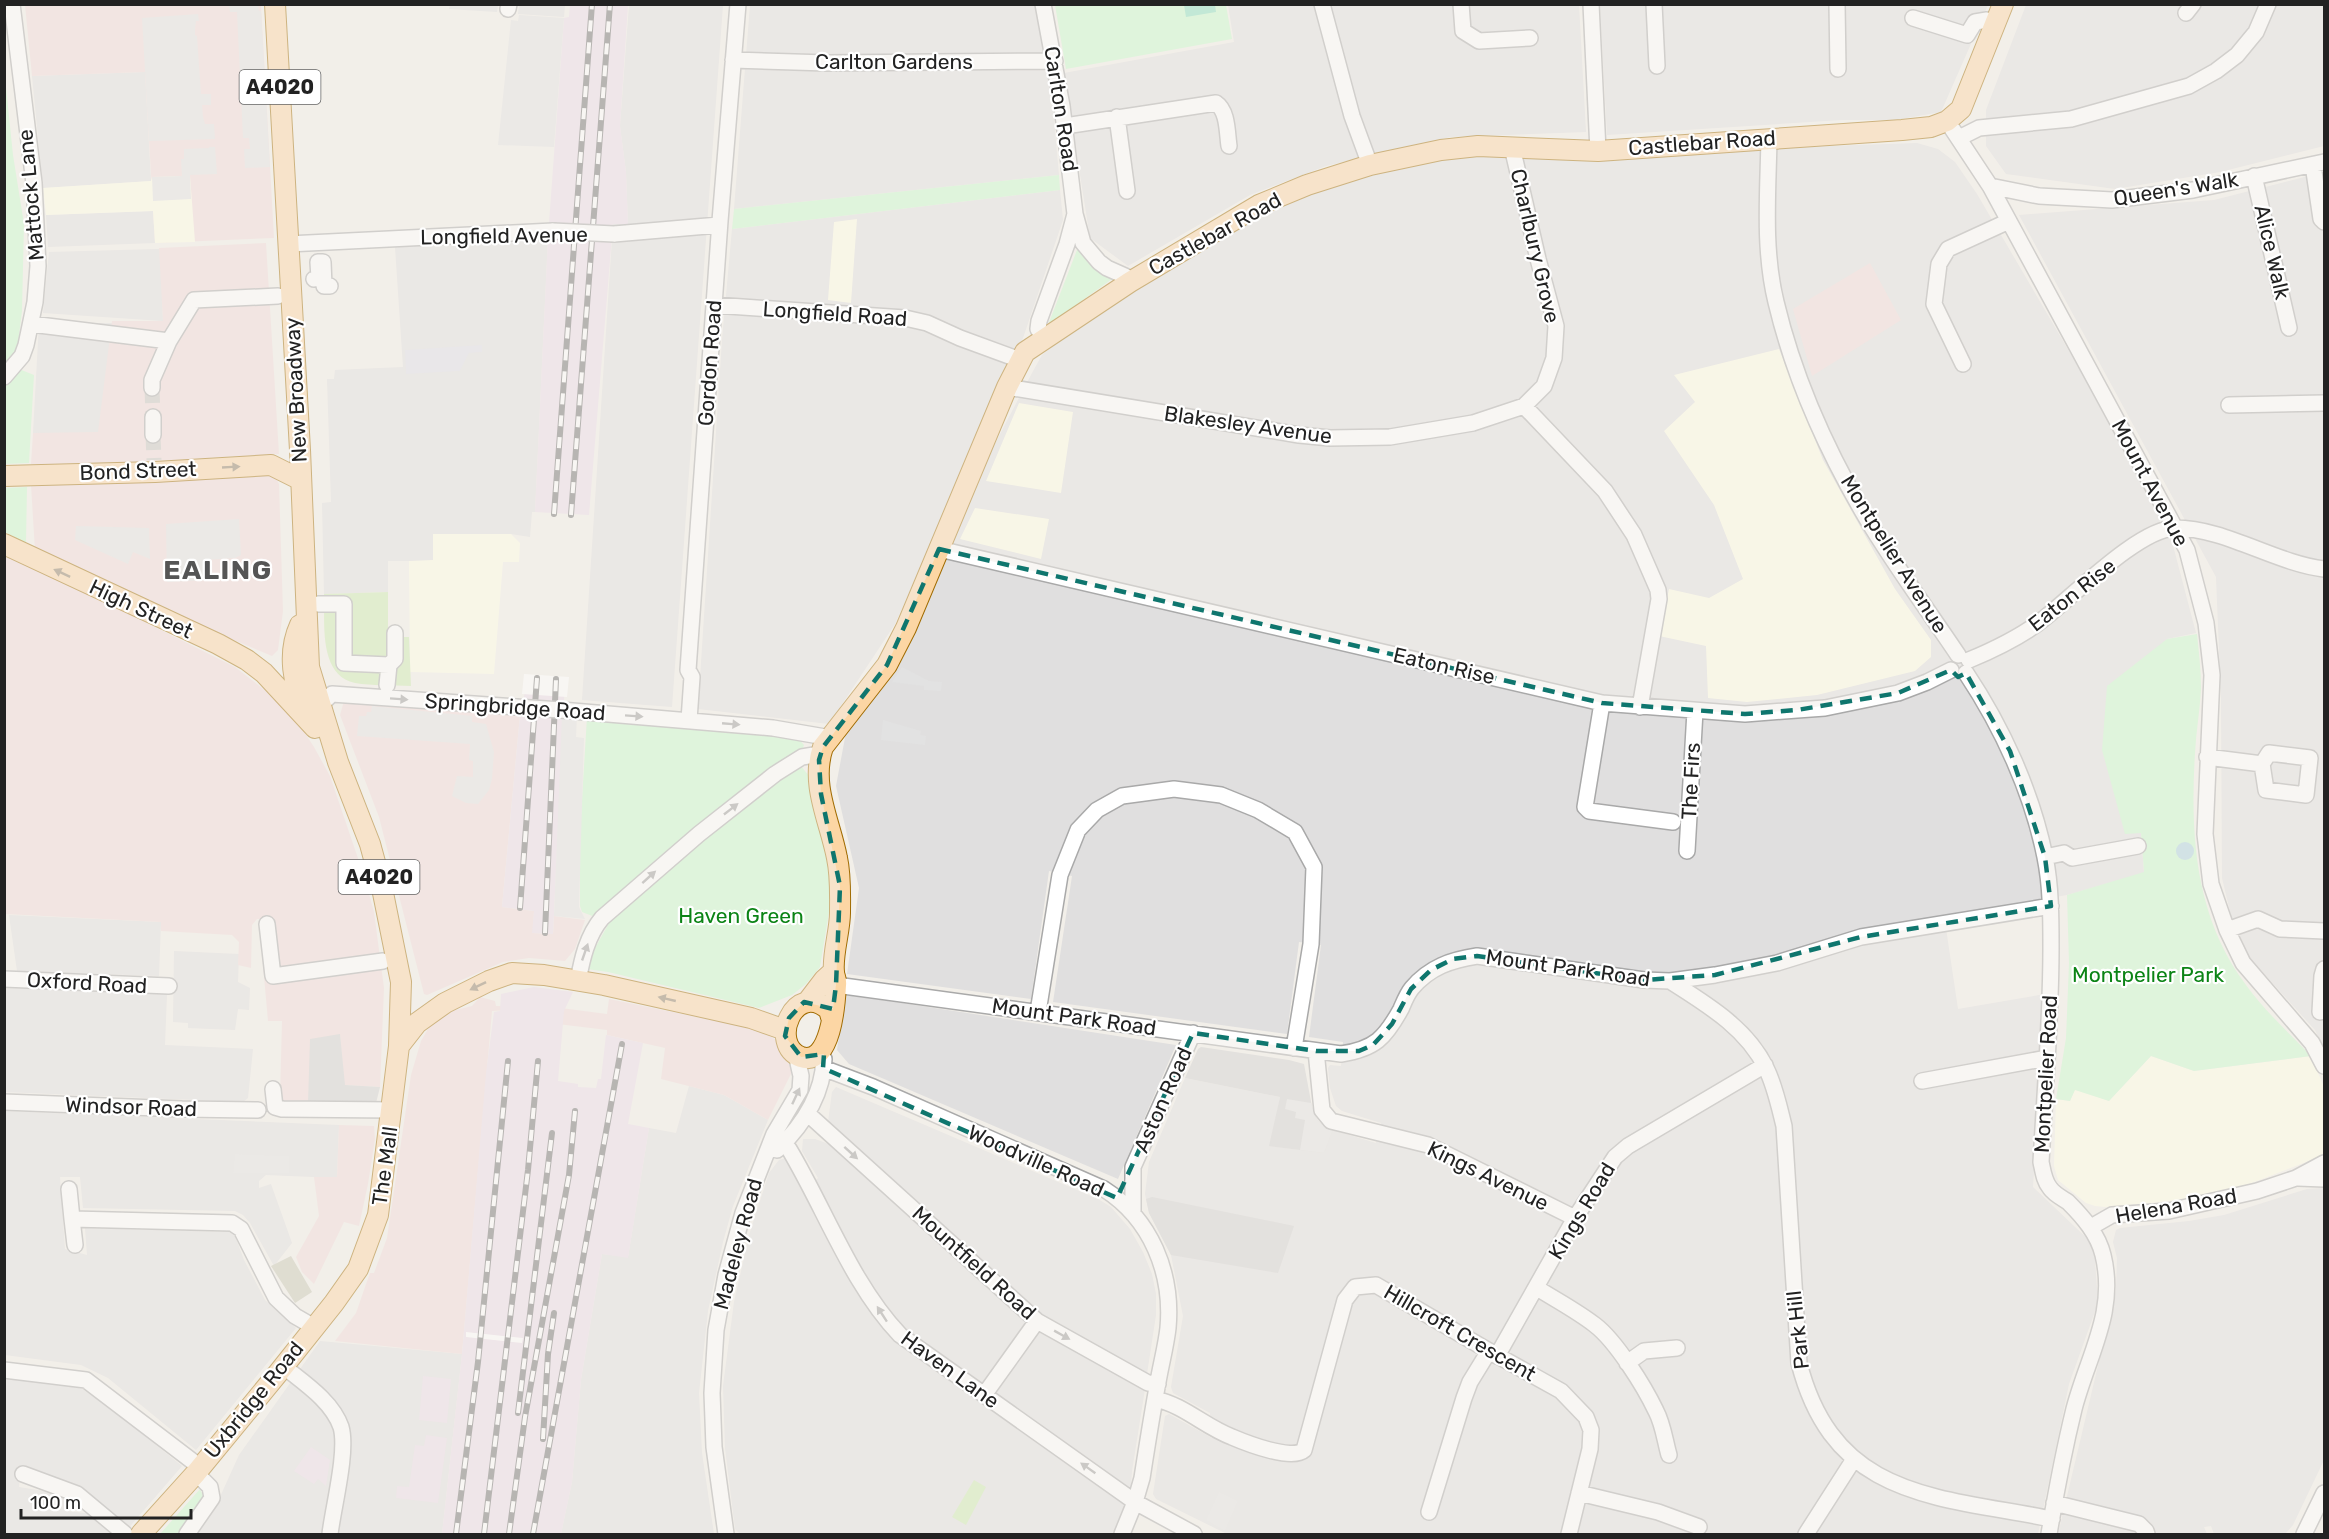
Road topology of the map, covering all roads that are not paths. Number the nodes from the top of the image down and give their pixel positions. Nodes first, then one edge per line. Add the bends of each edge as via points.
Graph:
1 (12, 4) edge
2 (275, 4) edge
3 (738, 4) edge
4 (1043, 4) edge
5 (1322, 4) edge
6 (1461, 4) edge
7 (1591, 4) edge
8 (1654, 4) edge
9 (1837, 4) edge
10 (2268, 4) edge
11 (1993, 16) edge
12 (1913, 18) dead end
13 (1530, 38) dead end
14 (733, 60) junction
15 (1055, 61) junction
16 (1657, 66) dead end
17 (1838, 69) dead end
18 (1117, 117) junction
19 (1947, 121) junction
20 (1065, 126) junction
21 (1959, 138) junction
22 (1769, 139) junction
23 (1229, 146) dead end
24 (1512, 147) junction
25 (1598, 151) junction
26 (2319, 164) edge
27 (1370, 165) junction
28 (2254, 176) junction
29 (1990, 186) junction
30 (1127, 191) dead end
31 (1075, 214) junction
32 (2009, 221) junction
33 (2325, 222) edge
34 (719, 225) junction
35 (1083, 243) junction
36 (288, 244) junction
37 (1067, 244) junction
38 (314, 279) dead end
39 (1130, 282) junction
40 (330, 286) dead end
41 (278, 296) dead end
42 (714, 305) junction
43 (31, 324) junction
44 (2289, 328) dead end
45 (1045, 339) junction
46 (169, 341) junction
47 (1020, 360) junction
48 (1964, 364) dead end
49 (4, 377) edge
50 (1006, 387) junction
51 (152, 388) tunnel mouth
52 (2325, 403) edge
53 (2229, 405) dead end
54 (1524, 406) junction
55 (153, 417) tunnel mouth
56 (153, 435) tunnel mouth
57 (300, 444) junction
58 (271, 465) junction
59 (4, 476) edge
60 (301, 480) junction
61 (2174, 528) junction
62 (4, 544) edge
63 (939, 549) junction
64 (2325, 569) edge
65 (310, 612) junction
66 (395, 633) dead end
67 (307, 648) junction
68 (1961, 664) junction
69 (389, 665) junction
70 (257, 667) junction
71 (293, 675) junction
72 (387, 685) dead end
73 (341, 694) junction
74 (1602, 703) junction
75 (320, 705) junction
76 (1640, 707) junction
77 (1695, 711) junction
78 (689, 720) junction
79 (315, 728) junction
80 (826, 746) junction
81 (2207, 757) junction
82 (338, 762) junction
83 (2262, 764) dead end
84 (1673, 822) dead end
85 (2138, 846) dead end
86 (1687, 851) dead end
87 (2045, 857) junction
88 (2050, 906) junction
89 (267, 924) dead end
90 (2227, 930) junction
91 (2325, 931) edge
92 (383, 961) dead end
93 (2325, 969) edge
94 (1705, 977) junction
95 (835, 978) junction
96 (4, 979) edge
97 (578, 981) junction
98 (1670, 981) junction
99 (169, 986) dead end
100 (402, 996) junction
101 (808, 1000) junction
102 (445, 1002) junction
103 (1705, 1003) junction
104 (1038, 1012) junction
105 (2320, 1012) dead end
106 (831, 1017) junction
107 (785, 1030) junction
108 (1193, 1033) junction
109 (399, 1046) junction
110 (824, 1047) junction
111 (1294, 1048) junction
112 (1316, 1052) junction
113 (796, 1054) junction
114 (2047, 1058) junction
115 (1765, 1065) junction
116 (2325, 1066) edge
117 (824, 1068) junction
118 (1922, 1081) dead end
119 (273, 1089) dead end
120 (4, 1102) edge
121 (258, 1110) dead end
122 (393, 1110) junction
123 (808, 1114) junction
124 (778, 1139) junction
125 (2325, 1163) edge
126 (1133, 1167) junction
127 (2296, 1178) junction
128 (2325, 1179) edge
129 (69, 1189) dead end
130 (1117, 1198) junction
131 (1133, 1214) junction
132 (1575, 1218) junction
133 (72, 1219) junction
134 (2091, 1227) junction
135 (75, 1245) dead end
136 (1537, 1288) junction
137 (1037, 1321) junction
138 (317, 1323) junction
139 (1677, 1348) dead end
140 (1493, 1354) junction
141 (1627, 1363) junction
142 (283, 1366) junction
143 (4, 1370) edge
144 (1156, 1392) junction
145 (984, 1395) junction
146 (1669, 1455) dead end
147 (1854, 1459) junction
148 (198, 1470) junction
149 (23, 1474) dead end
150 (1579, 1493) junction
151 (2325, 1493) edge
152 (1135, 1502) junction
153 (2054, 1503) junction
154 (1430, 1512) dead end
155 (1699, 1527) dead end
156 (2050, 1527) edge
157 (2306, 1533) edge
158 (124, 1534) edge
159 (141, 1534) edge
160 (187, 1534) edge
161 (330, 1534) edge
162 (726, 1534) edge
163 (1122, 1534) edge
164 (1194, 1534) edge
165 (1569, 1534) edge
166 (1806, 1534) edge
167 (2147, 1534) edge

1 - 43 street, Mattock Lane via 37,215 38,274
2 - 36 main road, New Broadway / A4020
3 - 14 street, Gordon Road
4 - 15 street, Carlton Road
5 - 27 street via 1352,116
6 - 13 street via 1463,31 1479,41
7 - 25 street
8 - 16 street
9 - 17 street
10 - 21 street via 2256,32 2237,54 2189,86 2071,119 1979,128
11 - 12 street via 1975,22 1967,35
11 - 19 main road via 1966,102
14 - 15 street, Carlton Gardens
14 - 34 street, Gordon Road
15 - 20 street, Carlton Road
18 - 20 street
18 - 23 street via 1216,104 1224,113
18 - 30 street
19 - 21 street, Mount Avenue
19 - 22 main road, Castlebar Road via 1902,130
20 - 31 street, Carlton Road
21 - 29 street, Mount Avenue
22 - 25 main road, Castlebar Road
22 - 68 street, Montpelier Avenue via 1768,235 1775,301 1812,410 1868,520
24 - 25 main road, Castlebar Road
24 - 27 main road, Castlebar Road via 1441,150
24 - 54 street, Charlbury Grove via 1556,326 1554,358 1544,386
26 - 28 street, Queen's Walk
26 - 33 street via 2321,219
27 - 39 main road, Castlebar Road via 1259,205
28 - 29 street, Queen's Walk via 2193,190 2112,200 2039,196
28 - 44 street, Alice Walk
29 - 32 street, Mount Avenue
31 - 35 street, Carlton Road
31 - 37 street, Carlton Road
32 - 48 street via 1948,249 1939,264 1934,304
32 - 61 street, Mount Avenue
34 - 36 street, Longfield Avenue, bridge via 614,234 553,231
34 - 42 street, Gordon Road
35 - 37 street
35 - 39 street, Carlton Road via 1099,262
36 - 57 main road, New Broadway / A4020
37 - 45 street, Carlton Road via 1039,321 1038,329
38 - 40 street via 319,278 318,262 323,262 324,286
39 - 45 main road, Castlebar Road
41 - 46 street via 194,300
42 - 47 street, Longfield Road via 905,318
42 - 78 street, Gordon Road via 688,670 692,677
43 - 46 street
43 - 49 street, Mattock Lane via 24,352
45 - 47 main road, Castlebar Road
46 - 51 street
47 - 50 main road, Castlebar Road
50 - 54 street, Blakesley Avenue via 1330,438 1390,436 1473,423
50 - 63 main road, Castlebar Road
52 - 53 street
54 - 76 street via 1605,492 1634,535 1658,590
55 - 56 street
57 - 58 main road
57 - 60 main road, New Broadway / A4020
59 -> 58 main road, Bond Street
58 - 60 main road, Bond Street
60 - 65 main road, New Broadway / A4020
61 - 64 street via 2206,533
61 - 68 street, Eaton Rise via 2135,544 2019,636
61 - 81 street, Mount Avenue via 2187,550 2206,623 2212,689
70 -> 62 main road, High Street via 218,644
63 - 74 street, Eaton Rise
63 - 80 main road, Castlebar Road via 887,665
65 - 67 main road, New Broadway / A4020
65 - 69 street via 345,604 344,663
65 - 71 main road, New Broadway / A4020 via 296,635
65 - 73 street via 316,667 322,679
66 - 69 street via 395,658
67 - 71 main road via 304,662
67 - 75 main road, New Broadway / A4020
68 - 77 street, Eaton Rise via 1898,693 1825,708 1745,714
68 - 87 street, Montpelier Road via 2010,752
69 - 72 street
70 - 71 main road, High Street via 274,676
70 - 79 main road, High Street
71 - 79 main road, A4020
73 - 75 street via 332,694
73 -> 78 street, Springbridge Road, bridge
74 - 76 street, Eaton Rise
74 - 84 street via 1585,807 1589,811
75 - 79 street
75 - 82 main road, A4020
76 - 77 street, Eaton Rise
77 - 86 street, The Firs
78 -> 80 street via 795,730
79 - 82 main road, A4020
80 - 95 main road via 818,780 840,886
97 -> 80 street via 582,958 602,918 775,774
81 - 83 street
81 - 90 street, Mount Avenue via 2205,834 2211,884
82 - 100 main road, A4020 via 382,888
85 - 87 street via 2072,858 2064,853
87 - 88 street, Montpelier Road
88 - 94 street, Mount Park Road via 1861,937 1777,963
88 - 114 street, Montpelier Road
89 - 92 street via 273,976
90 - 91 street via 2258,919 2280,929
90 - 116 street, Mount Avenue via 2243,963 2312,1043
93 - 105 street
94 - 98 street, Mount Park Road
94 - 103 street
95 - 101 main road via 824,980
95 - 104 street, Mount Park Road
95 - 106 main road
96 - 99 street, Oxford Road
97 -> 102 main road via 512,973
107 -> 97 main road via 752,1018
98 - 103 street, Park Hill
98 - 112 street, Mount Park Road via 1477,956 1453,959 1431,970 1411,989 1392,1024 1373,1045 1341,1054
100 - 102 main road via 420,1002
100 - 109 main road, The Mall / A4020
101 - 106 main road via 825,1006
101 - 107 main road via 793,1011
102 - 109 main road via 417,1023
103 - 115 street, Park Hill via 1729,1021
104 - 108 street, Mount Park Road
104 - 111 street via 1060,875 1078,830 1097,810 1122,796 1174,789 1221,795 1258,810 1295,832 1314,867 1311,944
106 - 110 main road
107 - 113 main road via 789,1046
108 - 111 street, Mount Park Road
108 - 126 street, Aston Road
109 - 122 main road, The Mall / A4020
110 - 113 main road via 814,1056
110 - 117 street, Madeley Road
111 - 112 street, Mount Park Road
112 - 132 street, Kings Avenue via 1322,1110 1331,1121 1428,1146
124 -> 113 street, Madeley Road via 801,1084
114 - 118 street
114 - 134 street, Montpelier Road via 2041,1162 2044,1176 2050,1188
115 - 132 street, Kings Road via 1615,1156
115 - 147 street, Park Hill via 1784,1126 1799,1363 1817,1415
117 - 123 street, Madeley Road
117 - 130 street, Woodville Road
119 - 122 street via 275,1107
120 - 121 street, Windsor Road
122 - 138 main road, The Mall / A4020 via 382,1195 373,1231 357,1269
123 - 124 street, Madeley Road
123 -> 137 street, Mountfield Road
145 -> 124 street, Haven Lane via 916,1348 887,1322 793,1156
124 - 162 street, Madeley Road via 760,1167 743,1213 716,1330 714,1447
125 - 127 street, Helena Road
126 - 130 street, Aston Road
126 - 131 street, Aston Road
127 - 128 street, Helena Road
127 - 134 street, Helena Road via 2178,1209 2112,1215
129 - 133 street
130 - 131 street, Woodville Road
131 - 144 street, Woodville Road via 1157,1250 1164,1272 1168,1327
132 - 136 street, Kings Road
133 - 135 street
133 - 138 street via 232,1223 241,1229 276,1298 296,1316
134 - 153 street, Montpelier Road via 2102,1251 2108,1298 2075,1406
136 - 140 street, Kings Road
136 - 141 street via 1597,1326
137 -> 144 street, Mountfield Road via 1148,1383
137 - 145 street
138 - 142 main road, Uxbridge Road / A4020
139 - 141 street via 1644,1351
140 - 144 street, Hillcroft Crescent via 1390,1292 1366,1284 1355,1287 1345,1300 1314,1418 1300,1454 1281,1453 1231,1437 1164,1401
140 - 150 street, Hillcroft Crescent via 1561,1391 1586,1417 1591,1430 1590,1449
140 - 154 street, Kings Road via 1470,1382
141 - 146 street via 1658,1412
142 - 148 main road, Uxbridge Road / A4020
142 - 161 street via 325,1401 341,1427 343,1445
143 - 148 street via 86,1380
144 - 152 street, Woodville Road
152 -> 145 street, Haven Lane
147 - 156 street, Park Hill via 1881,1479 1911,1491
147 - 166 street
148 - 159 main road, Uxbridge Road / A4020
148 - 160 street via 210,1486 212,1498
149 - 158 street via 77,1494
150 - 155 street via 1658,1512
150 - 165 street, Hillcroft Crescent
151 - 157 street
152 - 163 street, Woodville Road
152 - 164 street, Haven Lane
153 - 156 street, Montpelier Road
153 - 167 street via 2139,1524

